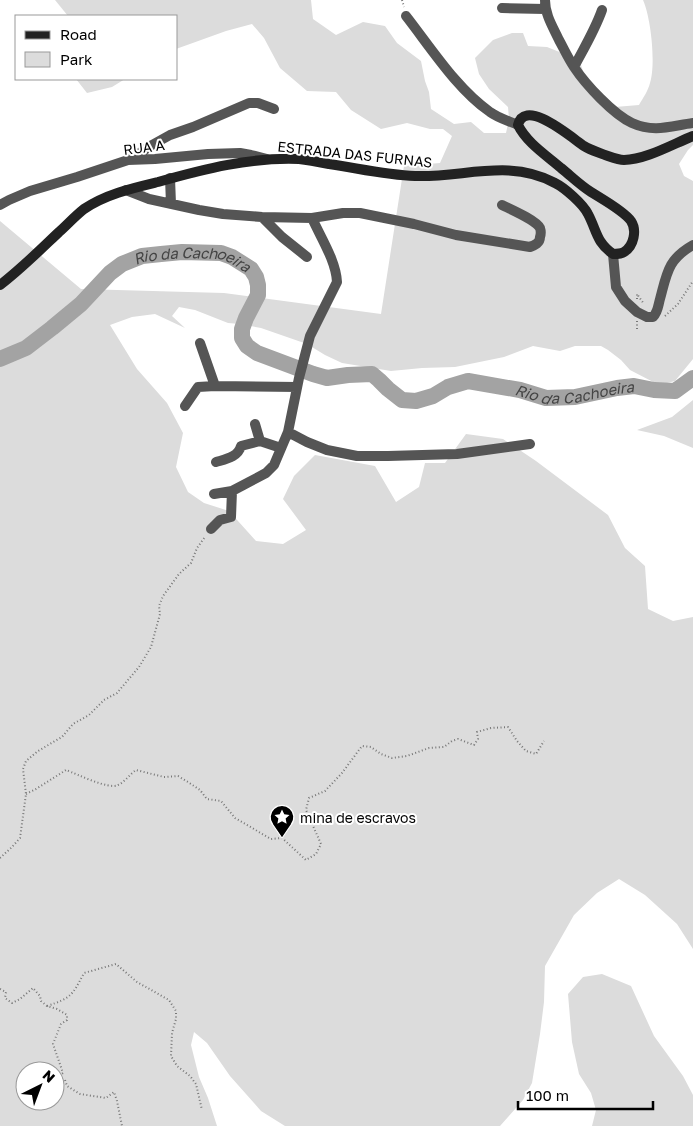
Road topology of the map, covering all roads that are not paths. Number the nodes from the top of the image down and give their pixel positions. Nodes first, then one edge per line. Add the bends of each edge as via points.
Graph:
1 (545, 3) edge
2 (502, 8) dead end
3 (602, 10) dead end
4 (406, 16) dead end
5 (574, 67) junction
6 (274, 109) dead end
7 (693, 123) edge
8 (518, 125) junction
9 (693, 136) edge
10 (268, 159) junction
11 (128, 160) junction
12 (170, 178) junction
13 (126, 190) junction
14 (171, 204) junction
15 (0, 205) edge
16 (502, 205) dead end
17 (262, 217) junction
18 (312, 218) junction
19 (693, 245) edge
20 (613, 254) junction
21 (307, 258) dead end
22 (0, 285) edge
23 (200, 343) dead end
24 (298, 382) junction
25 (215, 386) junction
26 (185, 406) dead end
27 (255, 424) dead end
28 (288, 432) junction
29 (260, 441) junction
30 (530, 444) dead end
31 (281, 448) junction
32 (216, 462) dead end
33 (232, 490) junction
34 (214, 494) dead end
35 (211, 529) road end

1 - 2 street
1 - 5 street via 551,24
3 - 5 street
4 - 8 street via 473,98 491,113
5 - 7 street via 596,95 633,124 660,129
6 - 11 street via 249,103 170,135
8 - 9 main road via 526,115 537,116 586,147 622,160 646,155
8 - 20 main road via 530,141 632,222 633,241 626,251
10 - 11 street, RUA A via 240,153
10 - 12 main road, ESTRADA DAS FURNAS
10 - 20 main road, ESTRADA DAS FURNAS via 300,159 415,176 486,170 530,173 556,183 584,207 598,239
11 - 15 street, RUA A via 30,190
12 - 13 main road, ESTRADA DAS FURNAS
12 - 14 street
13 - 14 street
13 - 22 main road, ESTRADA DAS FURNAS via 84,210
14 - 17 street
16 - 18 street via 540,228 536,245 530,248 456,235 360,213
17 - 18 street
17 - 21 street
18 - 24 street via 337,273 337,282 313,328
19 - 20 street via 670,265 657,313 653,317 637,312 616,286
23 - 25 street
24 - 25 street
24 - 28 street
25 - 26 street via 198,388
27 - 29 street
28 - 30 street via 327,450 356,456 464,453
28 - 31 street
29 - 31 street
29 - 32 street via 241,446 232,458
31 - 33 street via 274,465 266,473
33 - 34 street
33 - 35 street via 231,518 220,520

